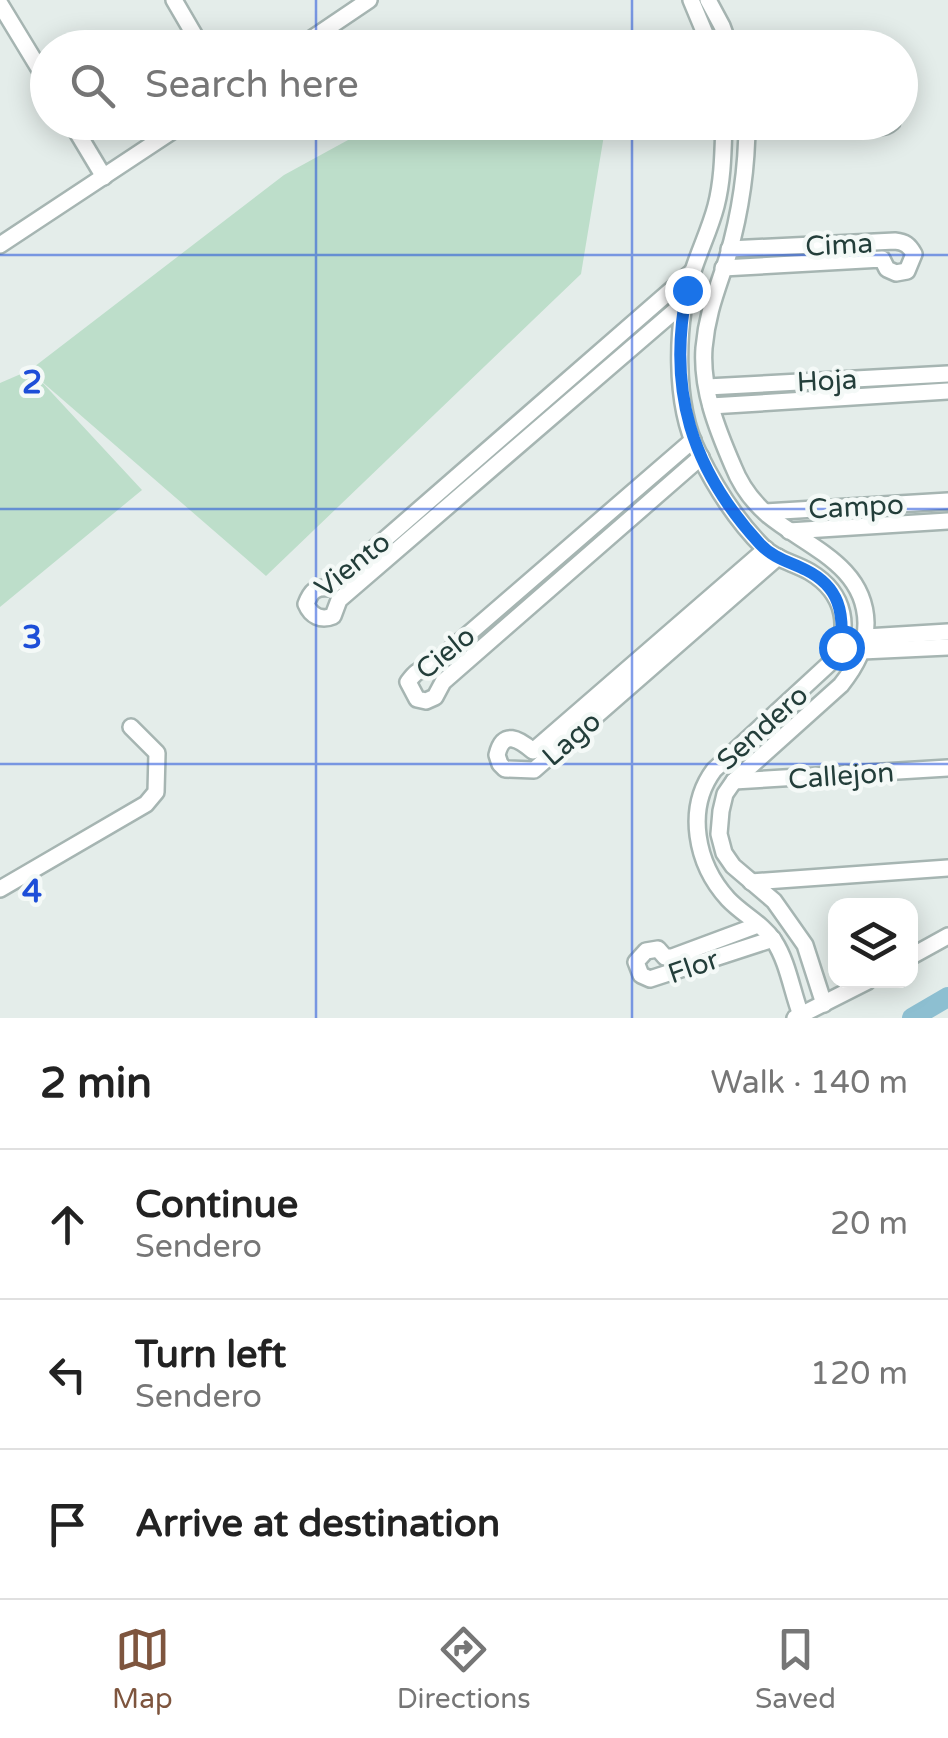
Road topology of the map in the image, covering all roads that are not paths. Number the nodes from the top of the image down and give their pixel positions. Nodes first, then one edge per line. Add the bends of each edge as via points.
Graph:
1 (174, 0) edge
2 (692, 0) edge
3 (708, 0) edge
4 (358, 3) edge
5 (0, 4) edge
6 (192, 30) edge
7 (322, 30) edge
8 (704, 30) edge
9 (723, 30) edge
10 (30, 53) edge
11 (82, 140) edge
12 (160, 140) edge
13 (723, 140) edge
14 (746, 140) edge
15 (104, 178) junction
16 (0, 245) edge
17 (729, 249) junction
18 (723, 268) junction
19 (693, 271) junction
20 (685, 302) junction
21 (948, 374) edge
22 (707, 387) junction
23 (948, 391) edge
24 (711, 406) junction
25 (693, 440) junction
26 (700, 456) junction
27 (948, 501) edge
28 (765, 512) junction
29 (948, 521) edge
30 (790, 531) junction
31 (772, 553) junction
32 (948, 632) edge
33 (864, 644) junction
34 (948, 647) edge
35 (131, 727) dead end
36 (948, 768) edge
37 (734, 781) junction
38 (948, 868) edge
39 (751, 882) junction
40 (0, 889) edge
41 (758, 925) junction
42 (948, 936) edge
43 (773, 939) junction
44 (918, 953) edge
45 (853, 988) edge
46 (824, 1004) junction
47 (798, 1017) edge

1 - 6 street
2 - 8 street
3 - 9 street
4 - 7 street
5 - 10 street
11 - 15 street
12 - 15 street
13 - 19 street, Sendero via 716,204
14 - 17 street
15 - 16 street
17 - 18 street
17 - 18 street, Cima via 895,241 914,254 907,271 896,272 882,259
18 - 22 street via 706,330
19 - 20 street, Sendero
19 - 20 street, Viento via 329,588 310,593 309,610 318,618 333,616 339,600
20 - 25 street, Sendero via 679,344
21 - 22 street, Hoja
22 - 24 street
23 - 24 street, Hoja
24 - 28 street via 736,474
25 - 26 street, Sendero
25 - 26 street, Cielo via 428,669 413,675 408,682 416,699 436,698 442,682
26 - 31 street, Sendero via 732,508
27 - 28 street, Campo
28 - 30 street
29 - 30 street, Campo
30 - 33 street via 856,583 864,598
31 - 31 street, Lago via 533,752 519,740 503,742 496,754 500,764 534,770
31 - 41 street, Sendero via 825,582 842,615 842,632 830,663 714,770 701,792 696,825 704,859 728,899
32 - 33 street
33 - 34 street
33 - 37 street, Sendero via 841,686
35 - 40 street via 157,753 156,792
36 - 37 street, Callejon
37 - 39 street, Sendero via 720,834 724,853
38 - 39 street
39 - 46 street, Sendero via 806,945
41 - 43 street, Sendero
41 - 43 street, Flor via 672,957 646,951 636,962 650,979
42 - 44 street
43 - 47 street, Sendero
45 - 46 street
46 - 47 street

